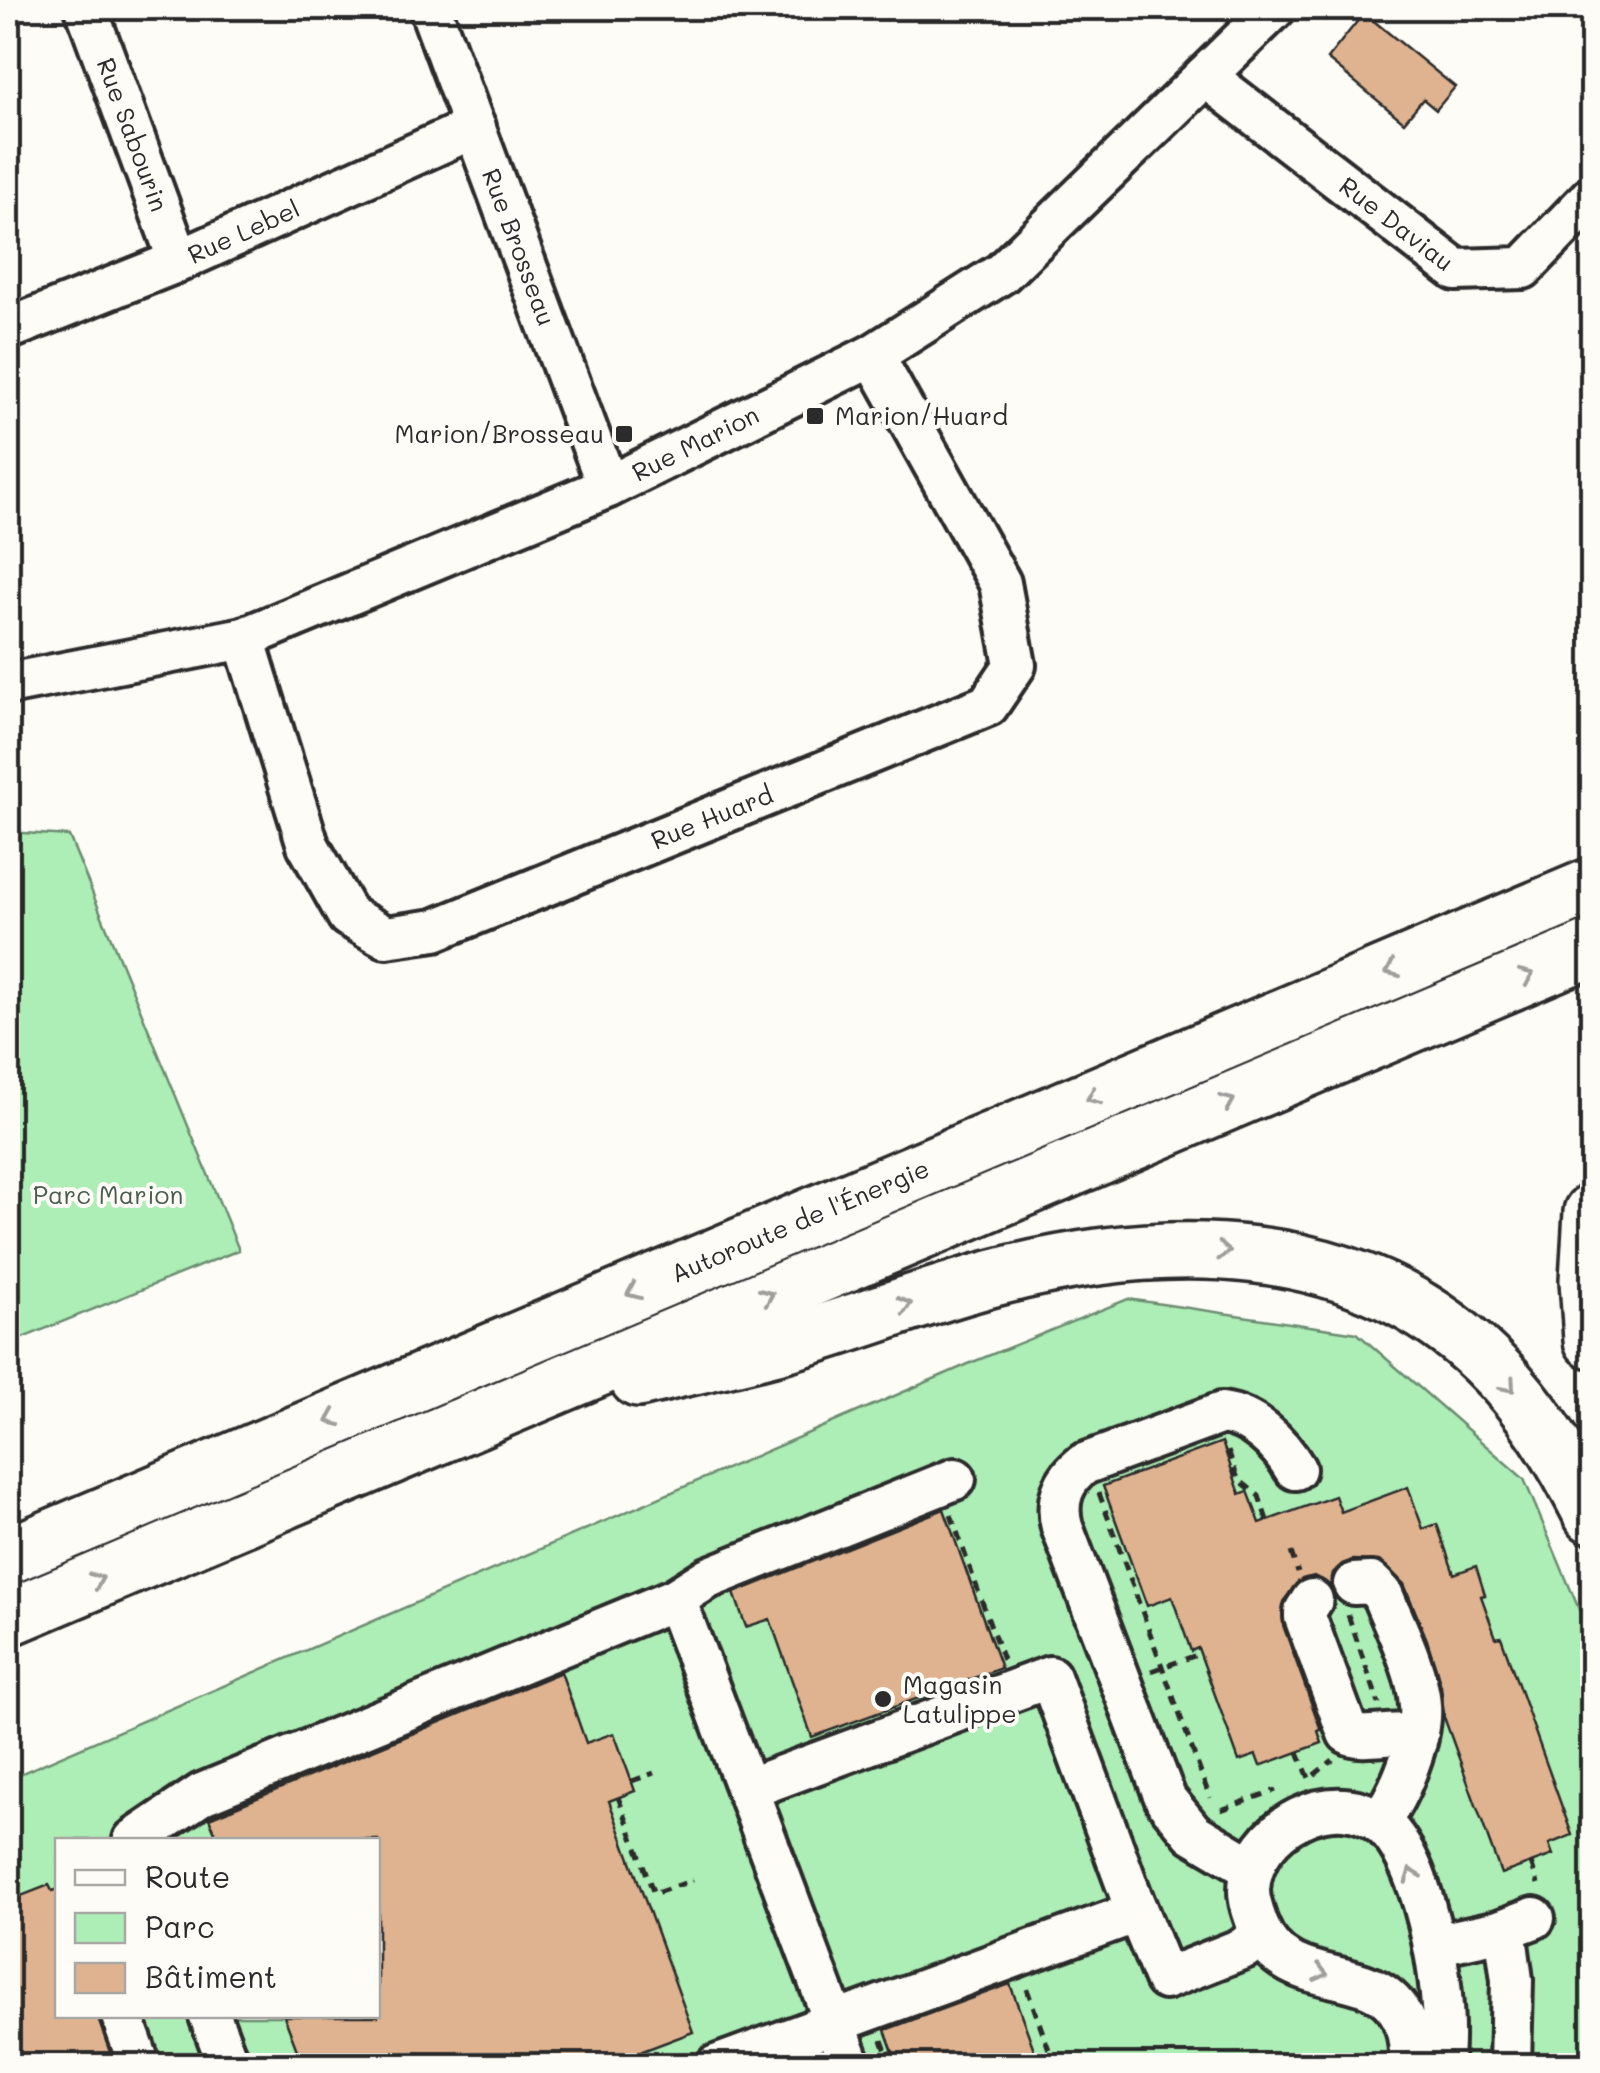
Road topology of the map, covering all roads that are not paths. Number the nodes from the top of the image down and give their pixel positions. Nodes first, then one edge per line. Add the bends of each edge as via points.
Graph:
1 (86, 8) edge
2 (430, 8) edge
3 (1275, 8) edge
4 (1205, 76) junction
5 (475, 127) junction
6 (1592, 196) edge
7 (179, 261) junction
8 (8, 329) edge
9 (873, 355) junction
10 (608, 487) junction
11 (244, 638) junction
12 (8, 684) edge
13 (1592, 872) edge
14 (1592, 886) edge
15 (1482, 932) junction
16 (1592, 948) edge
17 (1592, 1212) edge
18 (1592, 1340) edge
19 (484, 1415) junction
20 (1294, 1469) dead end
21 (952, 1493) road end
22 (1592, 1515) edge
23 (8, 1556) edge
24 (674, 1599) junction
25 (8, 1618) edge
26 (1416, 1735) junction
27 (747, 1789) junction
28 (1379, 1822) junction
29 (141, 1838) edge
30 (1252, 1868) junction
31 (1137, 1912) junction
32 (1261, 1934) junction
33 (1437, 1957) junction
34 (1391, 1998) junction
35 (123, 2018) edge
36 (211, 2018) edge
37 (834, 2022) junction
38 (140, 2066) edge
39 (229, 2066) edge
40 (716, 2066) edge
41 (850, 2066) edge
42 (1410, 2066) edge
43 (1441, 2066) edge
44 (1510, 2066) edge

1 - 7 street, Rue Sabourin
2 - 5 street, Rue Brosseau
3 - 4 street, Rue Marion
4 - 6 street, Rue Daviau via 1456,270 1523,268
4 - 9 street, Rue Marion via 1002,273
5 - 7 street, Rue Lebel
5 - 10 street, Rue Brosseau
7 - 8 street, Rue Lebel
9 - 10 street, Rue Marion
9 - 11 street, Rue Huard via 1000,583 1014,665 988,705 435,930 386,937 348,916 308,845
10 - 11 street, Rue Marion
11 - 12 street, Rue Marion
13 - 15 highway
14 - 15 highway, Autoroute de l'Énergie
15 -> 23 highway, Autoroute de l'Énergie
19 -> 16 highway
17 - 18 highway
19 -> 22 highway via 779,1345 1044,1266 1143,1250 1230,1251 1359,1280 1450,1330 1520,1400
25 -> 19 highway
20 - 30 street via 1260,1429 1222,1412 1086,1463 1070,1476 1059,1500 1062,1527 1166,1800 1193,1833
21 - 24 street via 708,1578
24 - 27 street
24 - 29 street via 202,1794
26 - 26 street via 1357,1738 1348,1732 1305,1611 1371,1583 1382,1594 1419,1694
26 - 28 street
27 - 31 street via 1050,1677
27 - 37 street
28 - 30 street via 1341,1811 1305,1815 1272,1836
33 -> 28 street via 1403,1853
30 - 32 street via 1250,1899
31 - 32 street via 1165,1979 1244,1948
31 - 37 street
32 -> 34 street via 1289,1962
33 - 34 street via 1412,1988
33 - 43 street
33 - 44 street via 1527,1914 1512,1980
34 - 42 street via 1406,2031
35 - 38 street
36 - 39 street
37 - 40 street
37 - 41 street

